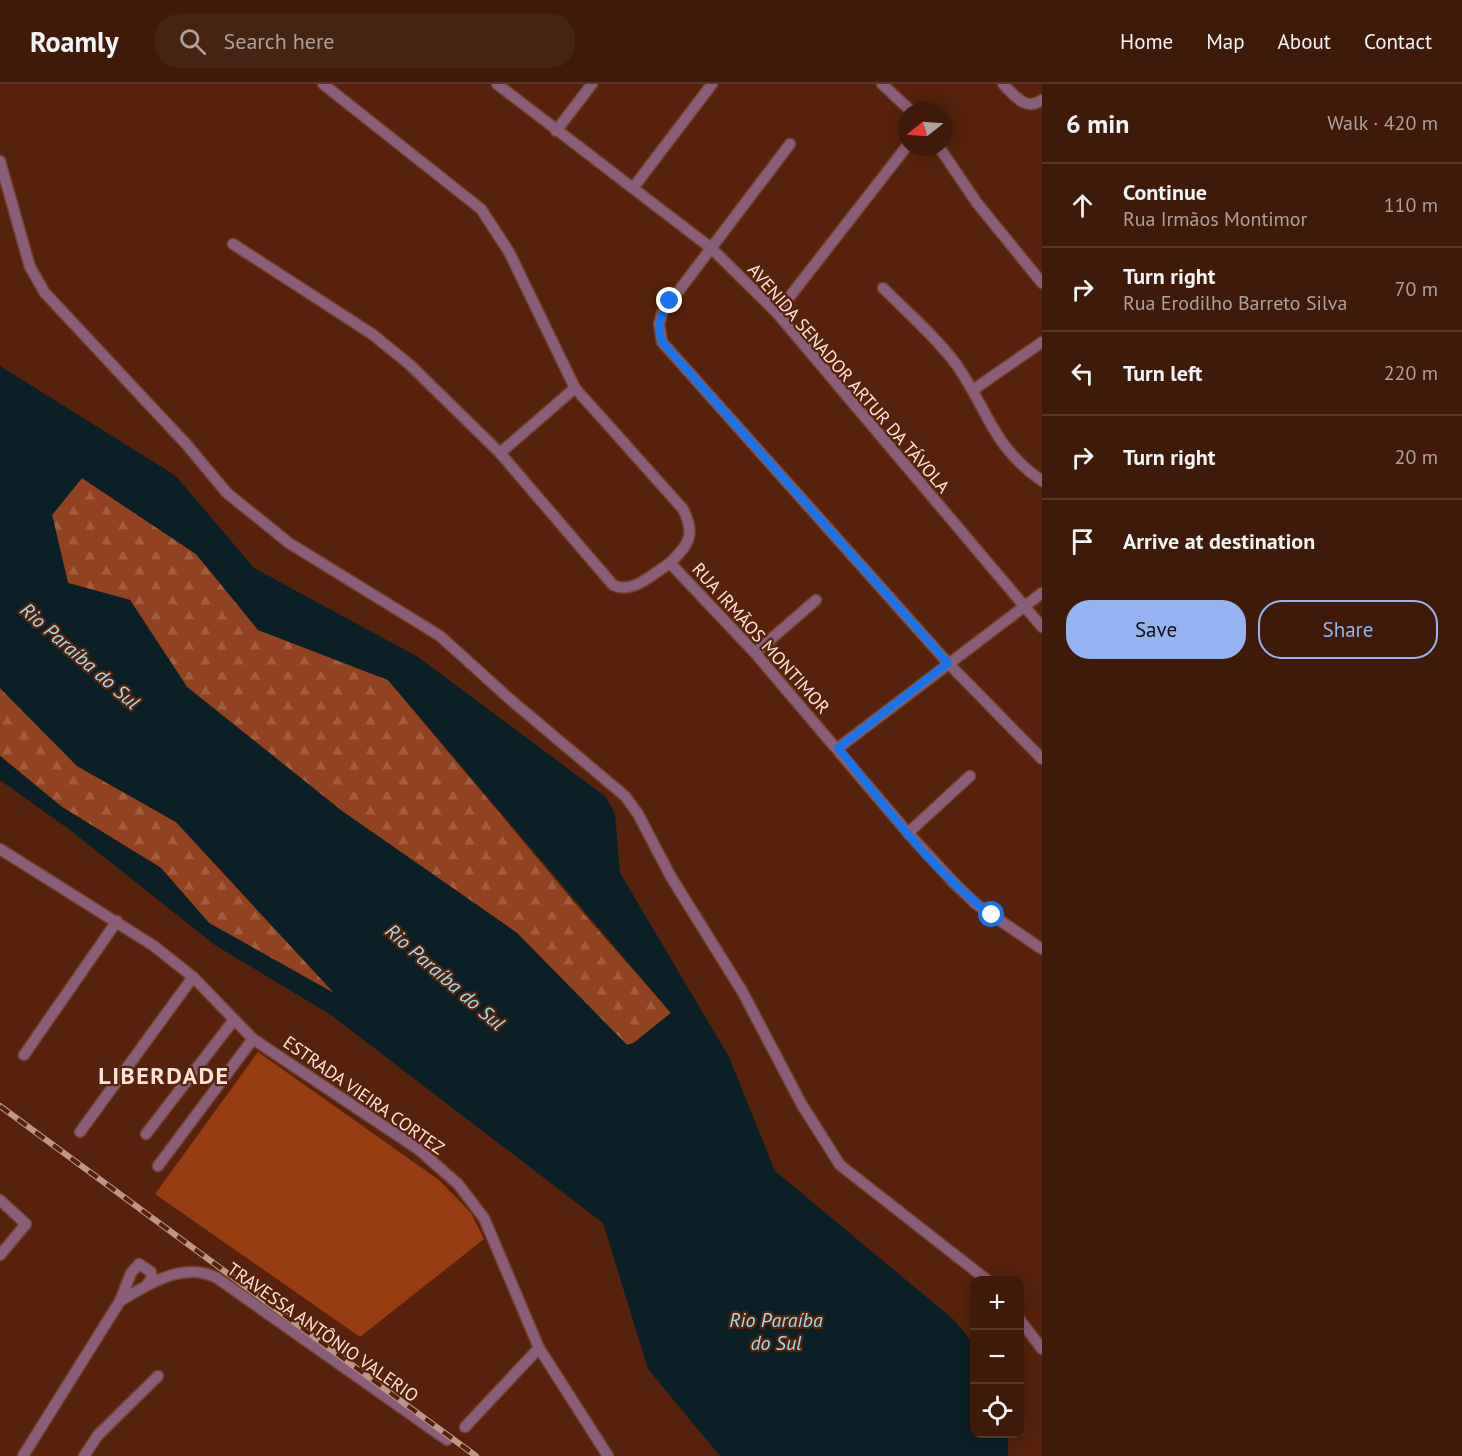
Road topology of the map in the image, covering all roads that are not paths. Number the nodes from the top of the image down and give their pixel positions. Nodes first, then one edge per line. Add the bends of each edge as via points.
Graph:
1 (324, 84) edge
2 (497, 84) edge
3 (592, 84) edge
4 (712, 84) edge
5 (882, 84) edge
6 (1003, 84) edge
7 (1042, 100) edge
8 (901, 102) edge
9 (556, 131) junction
10 (790, 144) dead end
11 (899, 156) edge
12 (945, 156) edge
13 (0, 161) edge
14 (633, 188) junction
15 (233, 244) dead end
16 (711, 248) junction
17 (1042, 283) edge
18 (883, 288) dead end
19 (777, 313) junction
20 (1042, 342) edge
21 (575, 388) junction
22 (973, 390) junction
23 (500, 453) junction
24 (1042, 481) edge
25 (670, 563) junction
26 (1042, 593) edge
27 (816, 600) dead end
28 (1023, 608) junction
29 (1042, 627) edge
30 (755, 653) junction
31 (948, 663) junction
32 (838, 748) junction
33 (1042, 759) edge
34 (970, 776) dead end
35 (908, 833) junction
36 (0, 849) edge
37 (117, 921) junction
38 (1042, 949) edge
39 (193, 977) junction
40 (233, 1021) junction
41 (254, 1039) junction
42 (24, 1055) dead end
43 (80, 1132) dead end
44 (146, 1134) dead end
45 (158, 1166) dead end
46 (0, 1200) edge
47 (0, 1256) edge
48 (981, 1276) edge
49 (146, 1286) junction
50 (120, 1301) junction
51 (1024, 1325) edge
52 (539, 1348) junction
53 (1042, 1349) edge
54 (158, 1376) dead end
55 (465, 1427) dead end
56 (447, 1440) dead end
57 (23, 1456) edge
58 (84, 1456) edge
59 (608, 1456) edge

1 - 21 street, RUA IRMÃOS MONTIMOR via 481,209 509,252
2 - 9 street, AVENIDA SENADOR ARTUR DA TÁVOLA
3 - 9 street
4 - 14 street
5 - 8 street
6 - 7 street via 1026,104
9 - 14 street, AVENIDA SENADOR ARTUR DA TÁVOLA
10 - 16 street
11 - 19 street
12 - 17 street via 977,204
13 - 48 street via 30,267 45,293 227,493 289,543 440,636 625,796 742,991 833,1156 855,1179
14 - 16 street, AVENIDA SENADOR ARTUR DA TÁVOLA
15 - 23 street via 372,334 416,370
16 - 19 street, AVENIDA SENADOR ARTUR DA TÁVOLA
16 - 31 street via 662,313 662,342
18 - 22 street via 943,349
19 - 28 street, AVENIDA SENADOR ARTUR DA TÁVOLA
20 - 22 street
21 - 23 street
21 - 25 street, RUA IRMÃOS MONTIMOR via 683,509 690,535 686,548
22 - 24 street via 996,436 1016,461
23 - 25 street via 607,579 619,588 631,588
25 - 30 street, RUA IRMÃOS MONTIMOR
26 - 28 street
27 - 30 street
28 - 29 street, AVENIDA SENADOR ARTUR DA TÁVOLA
28 - 31 street
30 - 32 street, RUA IRMÃOS MONTIMOR
31 - 32 street
31 - 33 street
32 - 35 street, RUA IRMÃOS MONTIMOR
34 - 35 street
35 - 38 street, RUA IRMÃOS MONTIMOR via 965,894
36 - 37 street, ESTRADA VIEIRA CORTEZ
37 - 39 street, ESTRADA VIEIRA CORTEZ
37 - 42 street
39 - 40 street, ESTRADA VIEIRA CORTEZ
39 - 43 street
40 - 41 street, ESTRADA VIEIRA CORTEZ
40 - 44 street
41 - 45 street
41 - 52 street, ESTRADA VIEIRA CORTEZ via 418,1149 458,1184 484,1218
46 - 47 street via 26,1224
49 - 50 street, TRAVESSA ANTÔNIO VALERIO
49 - 50 street via 152,1278 149,1269 139,1264 131,1273
49 - 56 street, TRAVESSA ANTÔNIO VALERIO via 195,1270 216,1278
50 - 57 street
51 - 53 street
52 - 55 street
52 - 59 street, ESTRADA VIEIRA CORTEZ
54 - 58 street via 98,1435

